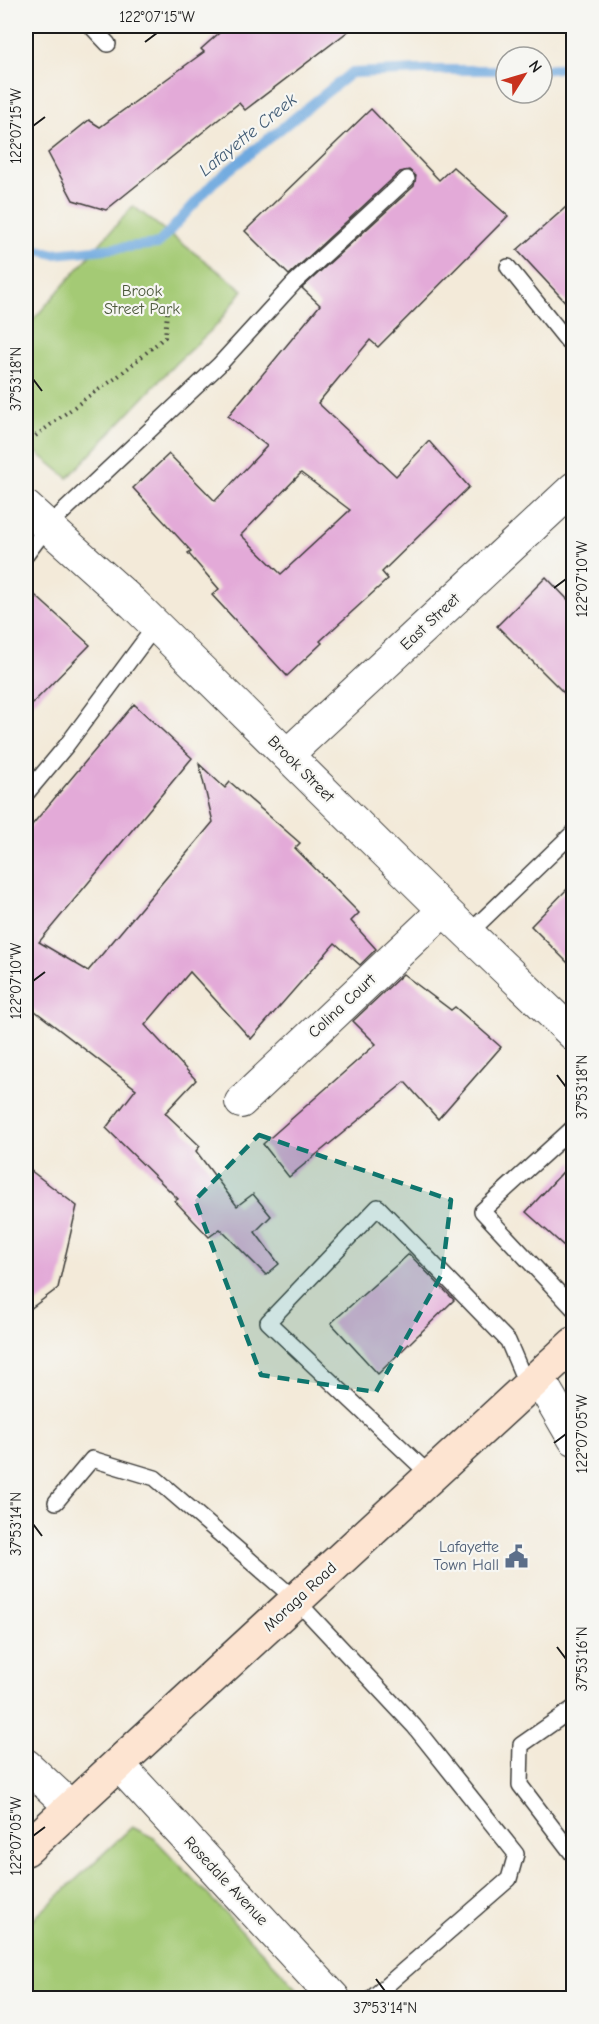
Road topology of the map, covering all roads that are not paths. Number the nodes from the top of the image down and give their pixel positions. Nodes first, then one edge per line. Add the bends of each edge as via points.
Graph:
1 (91, 26) edge
2 (108, 44) dead end
3 (407, 179) dead end
4 (508, 267) dead end
5 (573, 349) edge
6 (573, 488) edge
7 (36, 517) edge
8 (26, 555) edge
9 (156, 625) junction
10 (287, 755) junction
11 (26, 794) edge
12 (573, 832) edge
13 (444, 910) junction
14 (469, 933) junction
15 (573, 1035) edge
16 (241, 1102) dead end
17 (573, 1127) edge
18 (573, 1309) edge
19 (573, 1344) edge
20 (533, 1382) junction
21 (573, 1439) edge
22 (431, 1476) junction
23 (56, 1502) dead end
24 (296, 1600) junction
25 (573, 1708) edge
26 (118, 1764) junction
27 (26, 1765) edge
28 (71, 1807) junction
29 (26, 1849) edge
30 (573, 1856) edge
31 (334, 1998) edge
32 (372, 1998) edge

1 - 2 lane
3 - 7 lane via 294,283 219,365
4 - 5 lane
6 - 10 street, East Street
7 - 8 lane
7 - 9 street, Brook Street
9 - 10 street, Brook Street
9 - 11 lane
10 - 13 street, Brook Street
12 - 14 lane
13 - 14 street, Brook Street
13 - 16 street, Colina Court
14 - 15 street, Brook Street
17 - 18 lane via 482,1211
19 - 20 main road, Moraga Road
20 - 21 street
20 - 22 main road, Moraga Road
20 - 22 lane via 508,1341 378,1207 268,1322
22 - 24 main road, Moraga Road
23 - 24 lane via 92,1459 155,1478
24 - 26 main road, Moraga Road
24 - 32 lane via 414,1726 516,1854 509,1879
25 - 30 lane via 521,1744 520,1785
26 - 28 main road, Moraga Road
26 - 31 street, Rosedale Avenue
27 - 28 street
28 - 29 main road, Moraga Road

